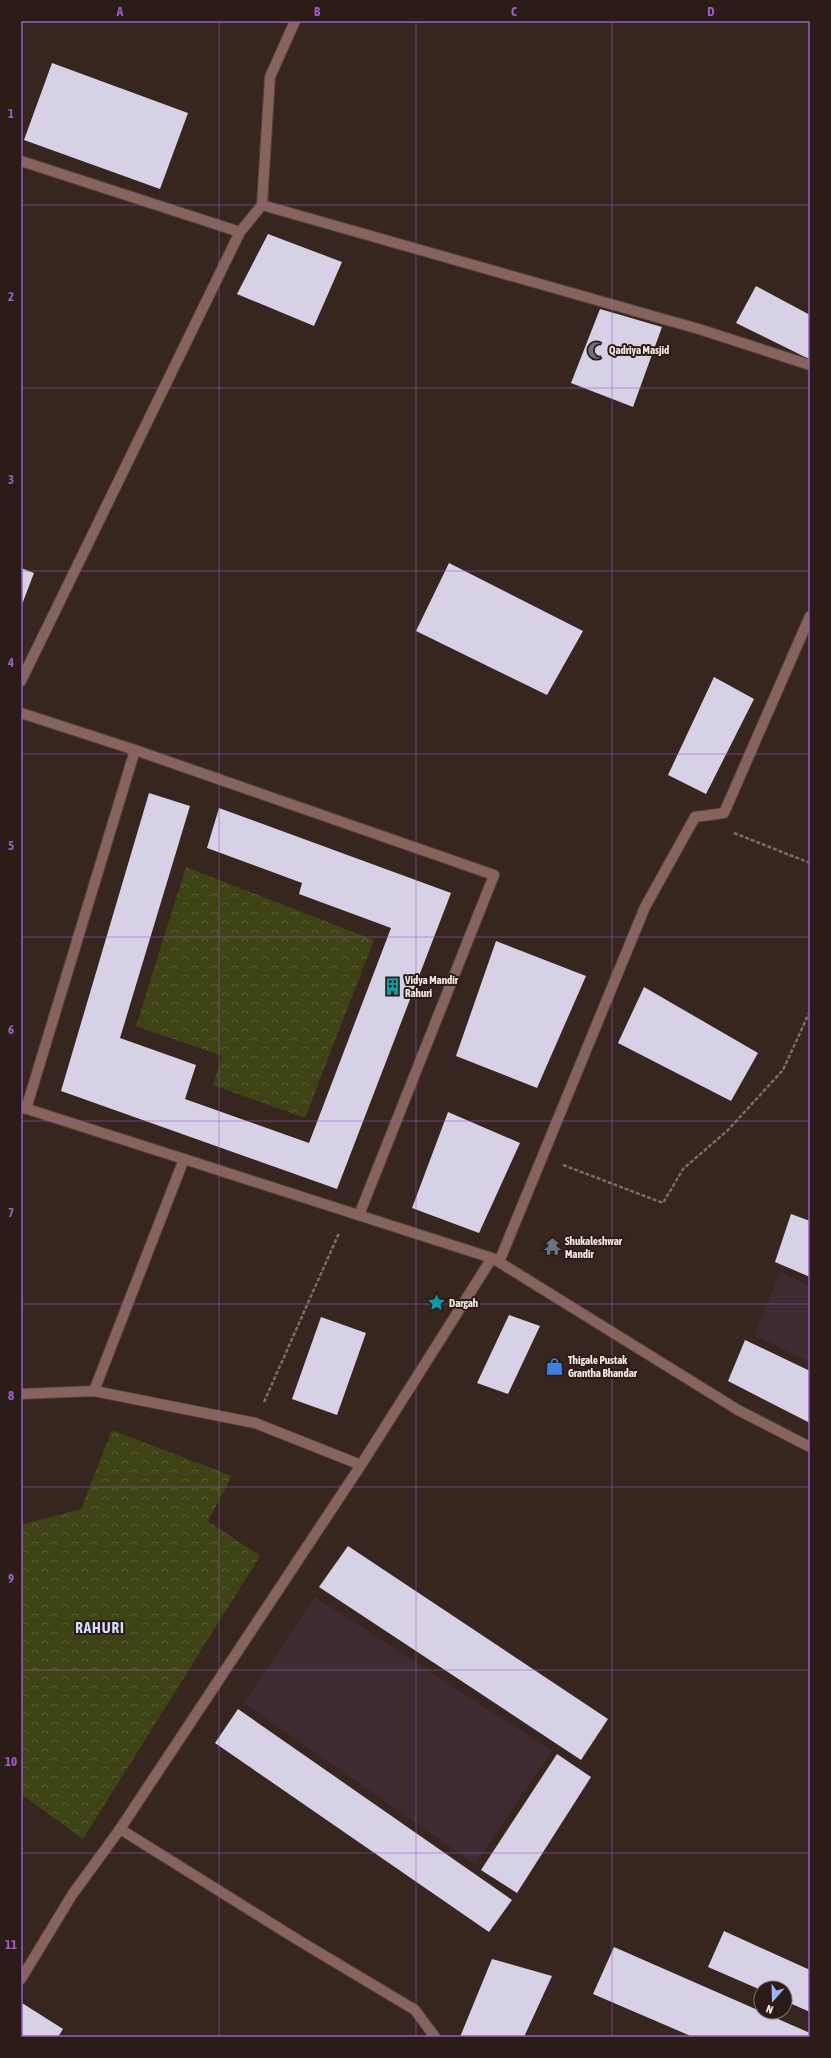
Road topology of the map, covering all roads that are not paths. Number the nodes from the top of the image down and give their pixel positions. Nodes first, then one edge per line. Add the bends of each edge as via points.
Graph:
1 (295, 21) edge
2 (21, 161) edge
3 (262, 205) junction
4 (240, 232) junction
5 (810, 365) edge
6 (810, 616) edge
7 (21, 681) edge
8 (21, 713) edge
9 (136, 750) junction
10 (23, 1108) edge
11 (184, 1159) junction
12 (359, 1215) junction
13 (496, 1260) junction
14 (94, 1391) junction
15 (21, 1394) edge
16 (810, 1447) edge
17 (361, 1465) junction
18 (120, 1829) junction
19 (21, 1979) edge
20 (435, 2037) edge

1 - 3 street via 270,78
2 - 4 street
3 - 4 street
3 - 5 street via 702,330
4 - 7 street
6 - 13 street via 724,813 695,817 645,907
8 - 9 street
9 - 10 street
9 - 12 street via 494,875
10 - 11 street
11 - 12 street
11 - 14 street
12 - 13 street
13 - 16 street via 738,1410
13 - 17 street
14 - 15 street
14 - 17 street via 255,1423
17 - 18 street
18 - 19 street via 72,1895
18 - 20 street via 415,2010

